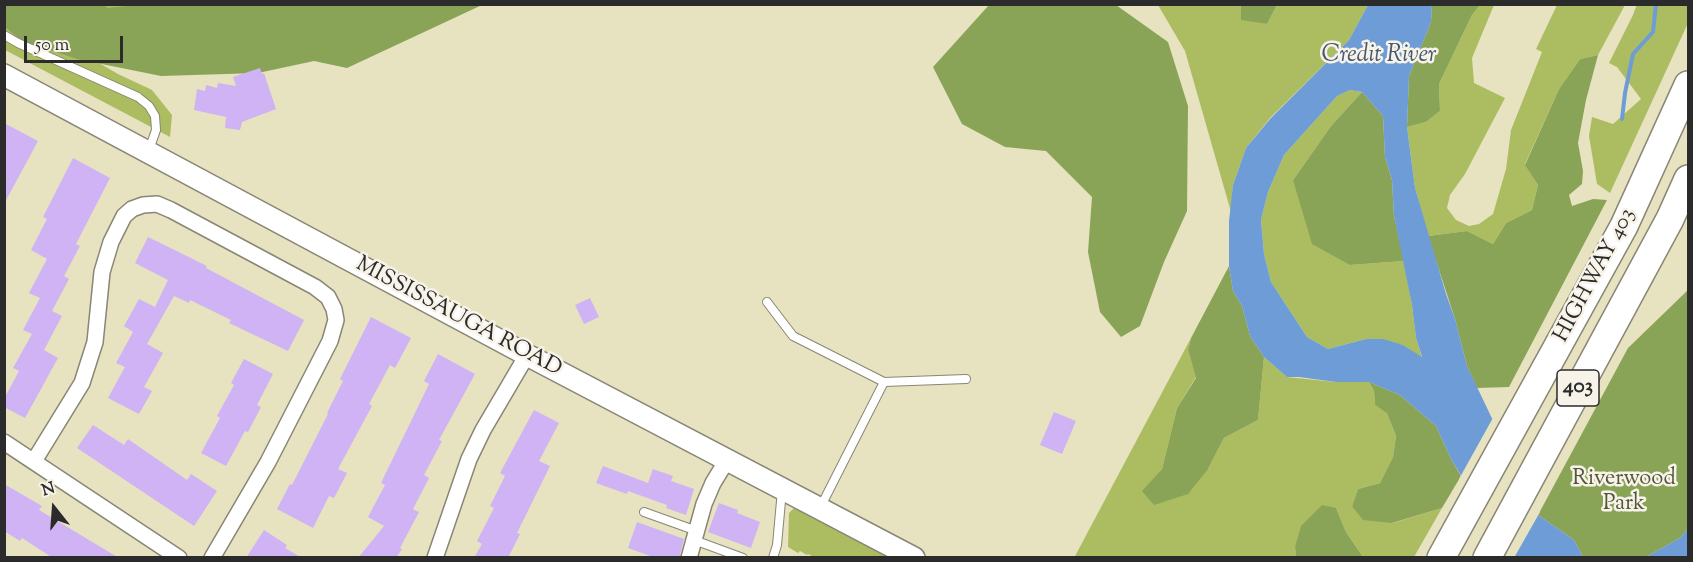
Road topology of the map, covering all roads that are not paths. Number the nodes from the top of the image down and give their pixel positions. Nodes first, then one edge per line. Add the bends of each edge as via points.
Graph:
1 (4, 35) edge
2 (4, 75) edge
3 (1689, 85) edge
4 (148, 152) junction
5 (1689, 179) edge
6 (767, 302) dead end
7 (527, 355) junction
8 (966, 379) dead end
9 (884, 382) junction
10 (4, 442) edge
11 (727, 460) junction
12 (34, 461) junction
13 (782, 488) junction
14 (820, 508) junction
15 (644, 512) dead end
16 (695, 535) junction
17 (179, 558) edge
18 (212, 558) edge
19 (435, 558) edge
20 (689, 558) edge
21 (742, 558) edge
22 (773, 558) edge
23 (914, 558) edge
24 (1441, 558) edge
25 (1486, 558) edge

1 - 4 lane via 138,97 155,117 156,130
2 - 4 main road, MISSISSAUGA ROAD
3 - 24 highway, HIGHWAY 403 / 403 via 1624,226
4 - 7 main road, MISSISSAUGA ROAD
5 - 25 highway, HIGHWAY 403 / 403
6 - 9 lane via 793,336
7 - 11 main road, MISSISSAUGA ROAD
7 - 19 street via 474,449
8 - 9 lane
9 - 14 lane
10 - 12 street
11 - 13 main road, MISSISSAUGA ROAD
11 - 16 street via 708,493
12 - 17 street
12 - 18 street via 82,383 95,342 102,272 111,242 132,209 157,204 315,287 328,297 334,309 336,320 330,341 268,462
13 - 14 main road, MISSISSAUGA ROAD
13 - 22 lane
14 - 23 main road, MISSISSAUGA ROAD
15 - 16 lane
16 - 20 street
16 - 21 lane

